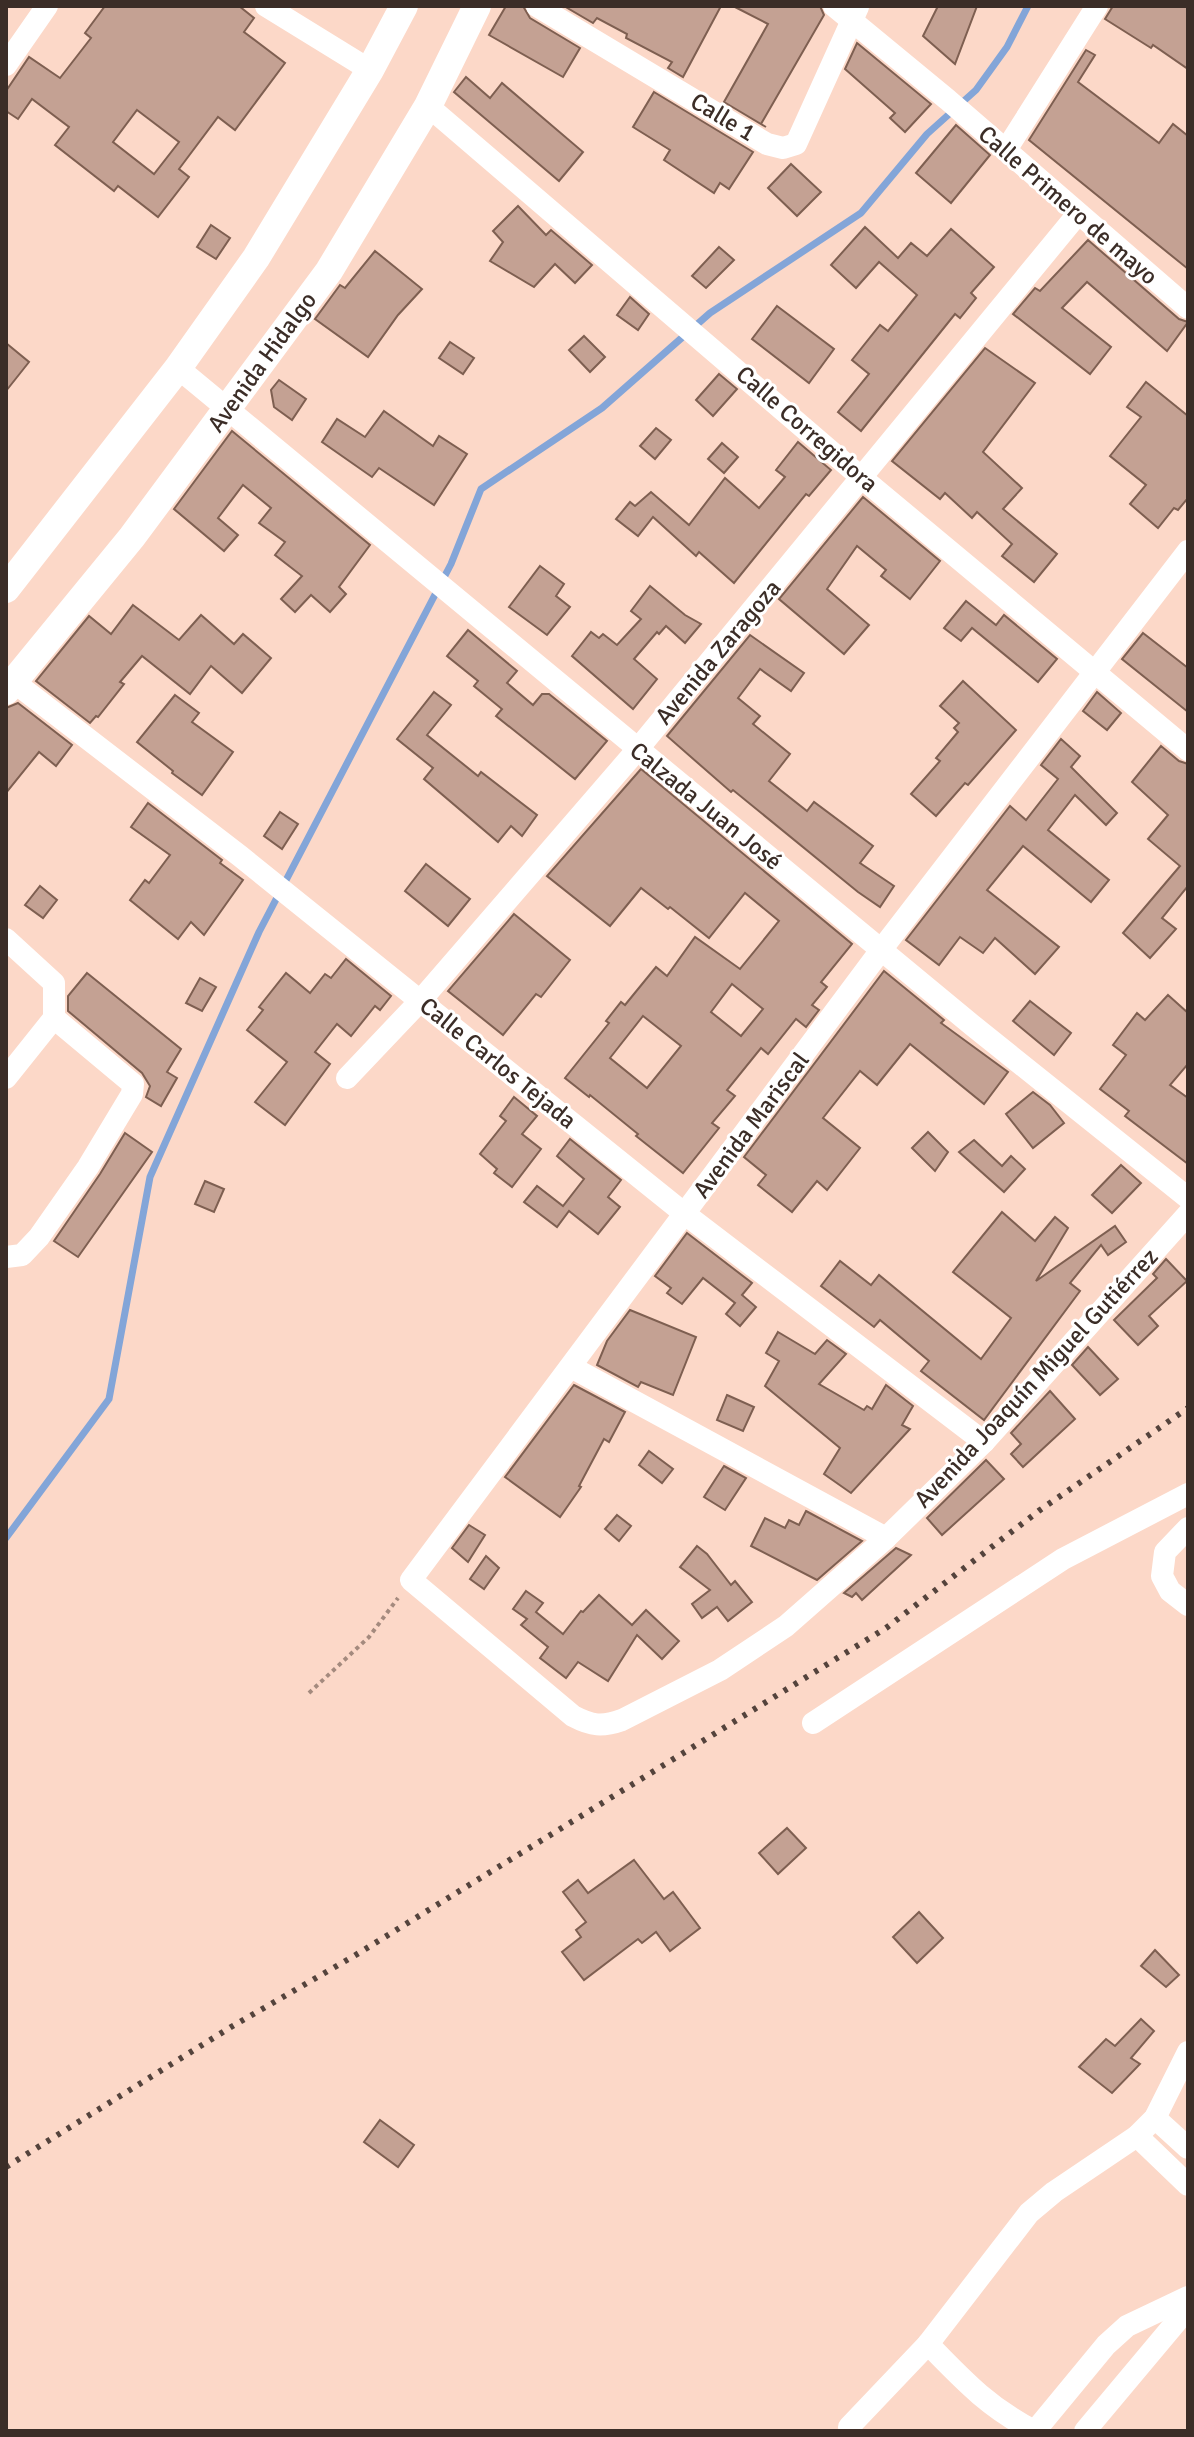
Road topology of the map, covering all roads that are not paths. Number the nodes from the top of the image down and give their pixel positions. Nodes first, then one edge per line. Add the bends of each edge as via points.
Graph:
1 (47, 6) edge
2 (266, 6) edge
3 (404, 6) edge
4 (477, 6) edge
5 (537, 6) edge
6 (834, 6) edge
7 (1097, 6) edge
8 (855, 13) edge
9 (6, 65) edge
10 (370, 70) junction
11 (428, 106) junction
12 (1006, 150) junction
13 (1077, 215) junction
14 (1188, 308) edge
15 (178, 368) junction
16 (228, 408) junction
17 (862, 478) junction
18 (1188, 551) edge
19 (6, 589) edge
20 (1096, 672) junction
21 (10, 686) edge
22 (637, 750) junction
23 (1188, 750) edge
24 (6, 939) edge
25 (881, 950) junction
26 (421, 1000) junction
27 (54, 1018) junction
28 (6, 1078) edge
29 (347, 1078) dead end
30 (1188, 1198) edge
31 (685, 1214) junction
32 (1188, 1214) edge
33 (6, 1257) edge
34 (571, 1367) junction
35 (984, 1442) junction
36 (1188, 1494) edge
37 (1188, 1528) edge
38 (886, 1538) junction
39 (1179, 1598) edge
40 (813, 1723) dead end
41 (605, 1726) joint
42 (1188, 2052) edge
43 (1155, 2118) junction
44 (1137, 2136) junction
45 (1188, 2148) edge
46 (1188, 2185) edge
47 (1188, 2297) edge
48 (1188, 2308) edge
49 (928, 2344) junction
50 (849, 2427) dead end
51 (1035, 2431) edge
52 (1085, 2431) edge

1 - 9 street
2 - 10 street
3 - 10 main road
4 - 11 main road, Avenida Hidalgo
5 - 8 street, Calle 1 via 767,144 783,148 796,144
6 - 8 street
7 - 12 street
8 - 12 street, Calle Primero de mayo
10 - 15 main road via 256,258
11 - 16 main road, Avenida Hidalgo via 329,271
11 - 17 street, Calle Corregidora
12 - 13 street, Calle Primero de mayo
13 - 14 street, Calle Primero de mayo
13 - 17 street, Avenida Zaragoza
15 - 16 street, Calzada Juan José
15 - 19 main road
16 - 21 main road, Avenida Hidalgo via 132,537
16 - 22 street, Calzada Juan José
17 - 20 street, Calle Corregidora
17 - 22 street, Avenida Zaragoza
18 - 20 street, Avenida Mariscal
20 - 23 street, Calle Corregidora
20 - 25 street, Avenida Mariscal
21 - 26 street, Calle Carlos Tejada via 275,883
22 - 25 street, Calzada Juan José
22 - 26 street, Avenida Zaragoza
24 - 27 street via 54,983
25 - 30 street, Calzada Juan José
25 - 31 street, Avenida Mariscal
26 - 29 street, Avenida Zaragoza
26 - 31 street, Calle Carlos Tejada
27 - 28 street
27 - 33 street via 133,1084 132,1094 39,1237 22,1255
31 - 34 street, Avenida Mariscal
31 - 35 street, Calle Carlos Tejada
32 - 35 street, Avenida Joaquín Miguel Gutiérrez
34 - 38 street
34 - 41 street, Avenida Mariscal via 411,1580 573,1716 591,1726
35 - 38 street, Avenida Joaquín Miguel Gutiérrez
36 - 40 street via 1063,1559
37 - 39 street via 1165,1552 1162,1576
38 - 41 street, Avenida Joaquín Miguel Gutiérrez via 786,1626 720,1670
42 - 43 street
43 - 44 street
43 - 45 street
44 - 46 street
44 - 49 street via 1029,2213
47 - 51 street via 1127,2326
48 - 52 street
49 - 50 street
49 - 51 street via 973,2391

